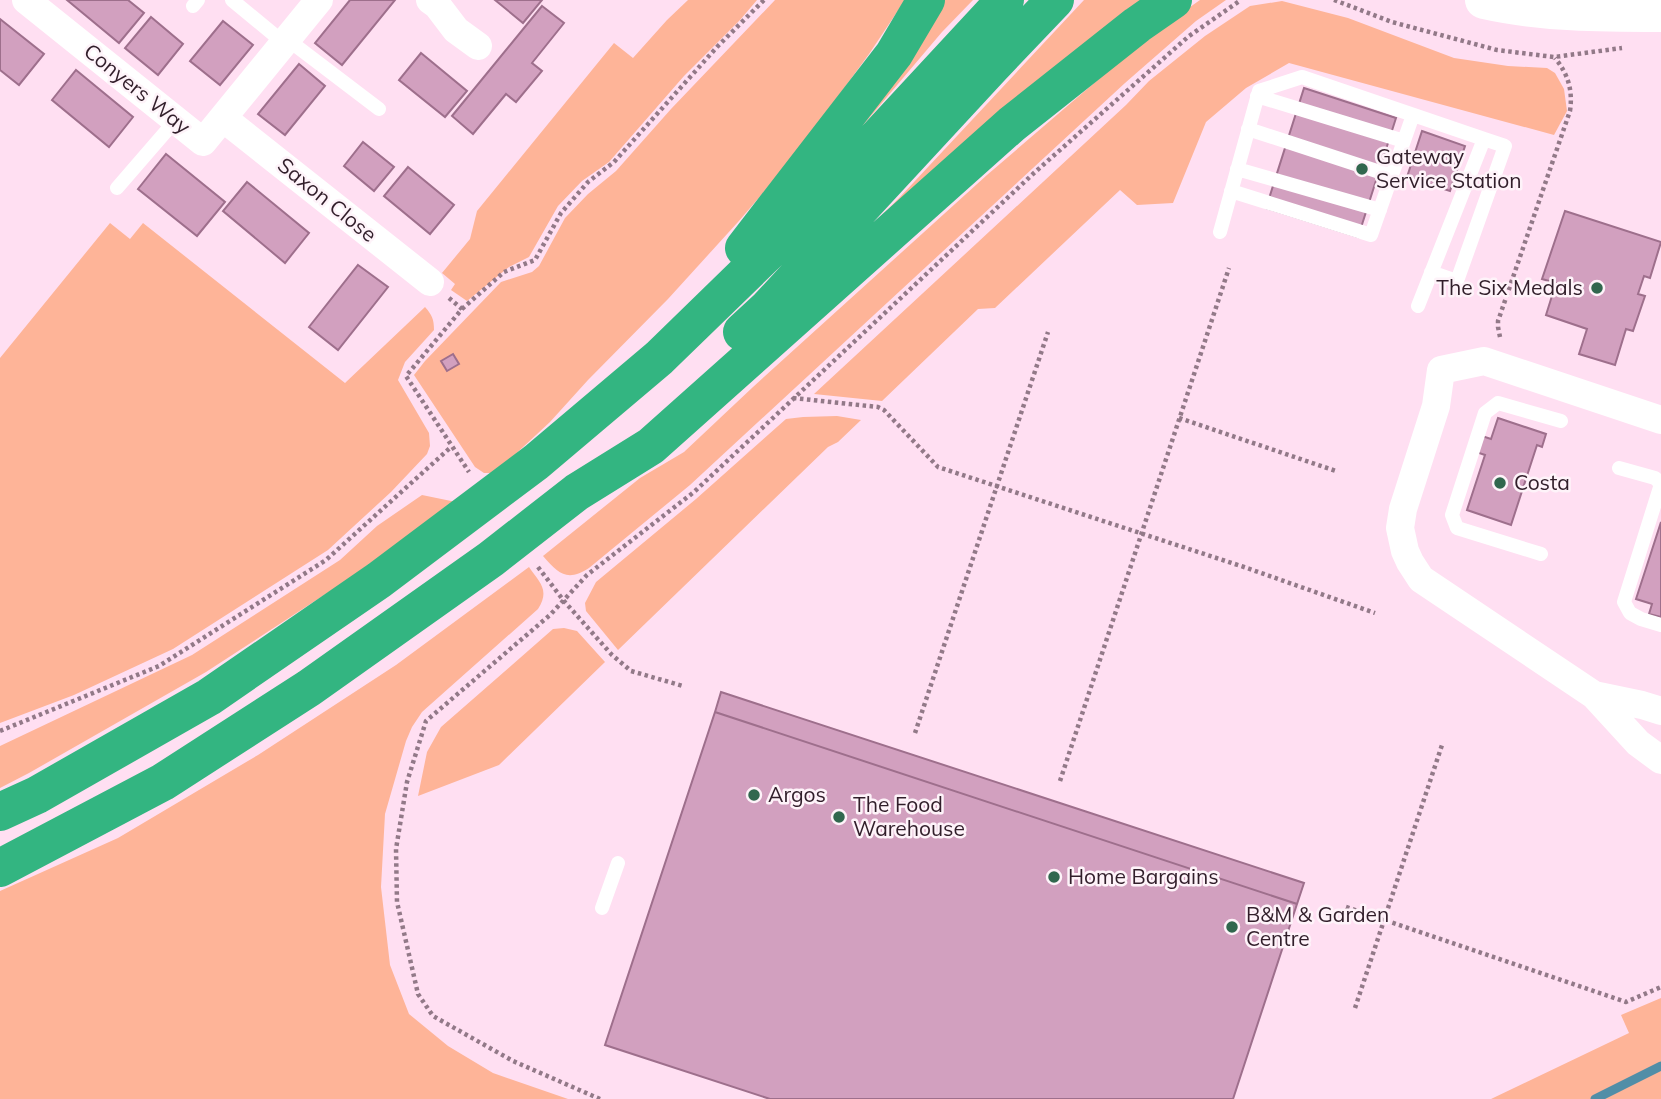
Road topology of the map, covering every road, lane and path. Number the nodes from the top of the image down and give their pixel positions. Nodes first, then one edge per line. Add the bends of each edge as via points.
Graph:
1 (26, 0) edge
2 (232, 0) edge
3 (319, 0) edge
4 (430, 0) edge
5 (764, 0) edge
6 (926, 0) edge
7 (1004, 0) edge
8 (1055, 0) edge
9 (1173, 0) edge
10 (1241, 0) edge
11 (1334, 0) edge
12 (1484, 0) edge
13 (1661, 13) edge
14 (286, 41) junction
15 (478, 46) dead end
16 (1625, 48) dead end
17 (1554, 57) junction
18 (1257, 96) junction
19 (379, 109) dead end
20 (1413, 115) junction
21 (223, 118) junction
22 (175, 121) junction
23 (1248, 129) junction
24 (1483, 139) junction
25 (1404, 141) junction
26 (1237, 169) junction
27 (1392, 176) junction
28 (117, 188) dead end
29 (1231, 191) junction
30 (1380, 210) junction
31 (1220, 232) dead end
32 (1229, 268) dead end
33 (1431, 272) junction
34 (430, 282) joint
35 (1418, 306) dead end
36 (462, 309) junction
37 (1048, 332) dead end
38 (659, 358) junction
39 (1502, 367) junction
40 (793, 398) junction
41 (1179, 418) junction
42 (1661, 420) edge
43 (1561, 421) dead end
44 (451, 447) junction
45 (1619, 468) dead end
46 (1336, 471) dead end
47 (471, 476) dead end
48 (998, 485) junction
49 (577, 492) junction
50 (1142, 533) junction
51 (1541, 554) dead end
52 (538, 568) dead end
53 (564, 601) junction
54 (1376, 613) dead end
55 (1661, 625) edge
56 (683, 686) dead end
57 (1594, 695) junction
58 (1661, 711) edge
59 (0, 731) edge
60 (915, 733) dead end
61 (1442, 745) dead end
62 (1661, 760) edge
63 (1060, 781) dead end
64 (0, 812) edge
65 (618, 863) dead end
66 (0, 868) edge
67 (1346, 907) dead end
68 (602, 908) dead end
69 (1384, 920) junction
70 (1661, 987) edge
71 (1355, 1009) dead end
72 (600, 1099) edge

1 - 22 street, Conyers Way
2 - 14 lane
3 - 14 street, Conyers Way
4 - 15 street via 456,30
5 - 36 path via 614,162 588,182 561,213 535,260 505,272
6 - 38 highway via 894,54
7 - 38 highway via 803,218
8 - 49 highway via 768,308
9 - 49 highway via 1012,124 651,446
10 - 40 path via 1189,36 1034,173
11 - 17 path via 1392,22 1497,50
12 - 13 street via 1537,9
14 - 19 lane
14 - 21 street, Conyers Way
16 - 17 path
17 - 39 path via 1568,79 1571,105 1499,321 1500,338 1509,345
18 - 20 lane via 1259,91 1302,77
18 - 23 lane
18 - 25 lane
20 - 24 lane
20 - 25 lane
21 - 22 street, Conyers Way via 203,142
21 - 34 street, Saxon Close
22 - 28 lane
23 - 26 lane
23 - 27 lane
24 - 33 lane
24 - 33 lane via 1505,146 1457,281
25 - 27 lane
26 - 29 lane
26 - 30 lane
27 - 30 lane
29 - 30 lane via 1371,235
29 - 31 lane
32 - 41 path
33 - 35 lane
34 - 36 path
36 - 44 path via 406,376
37 - 48 path
38 - 64 highway via 536,462 379,580 209,697
39 - 42 street
39 - 57 street via 1484,361 1441,370 1436,406 1403,509 1400,528 1405,551 1421,579
40 - 48 path via 878,407 938,467
40 - 53 path via 694,492 587,575
41 - 46 path
41 - 50 path
43 - 51 lane via 1498,404 1485,413 1452,515 1457,528
44 - 47 path
44 - 59 path via 326,560 159,666
45 - 55 lane via 1661,484 1624,602 1630,613
48 - 50 path
48 - 60 path
49 - 66 highway via 309,688 163,782
50 - 54 path
50 - 63 path
52 - 53 path
53 - 56 path via 631,671
53 - 72 path via 426,721 407,782 398,835 397,902 418,994 433,1016 513,1060
57 - 58 street
57 - 62 street via 1638,743
61 - 69 path
65 - 68 lane
67 - 69 path
69 - 70 path via 1626,1002
69 - 71 path

